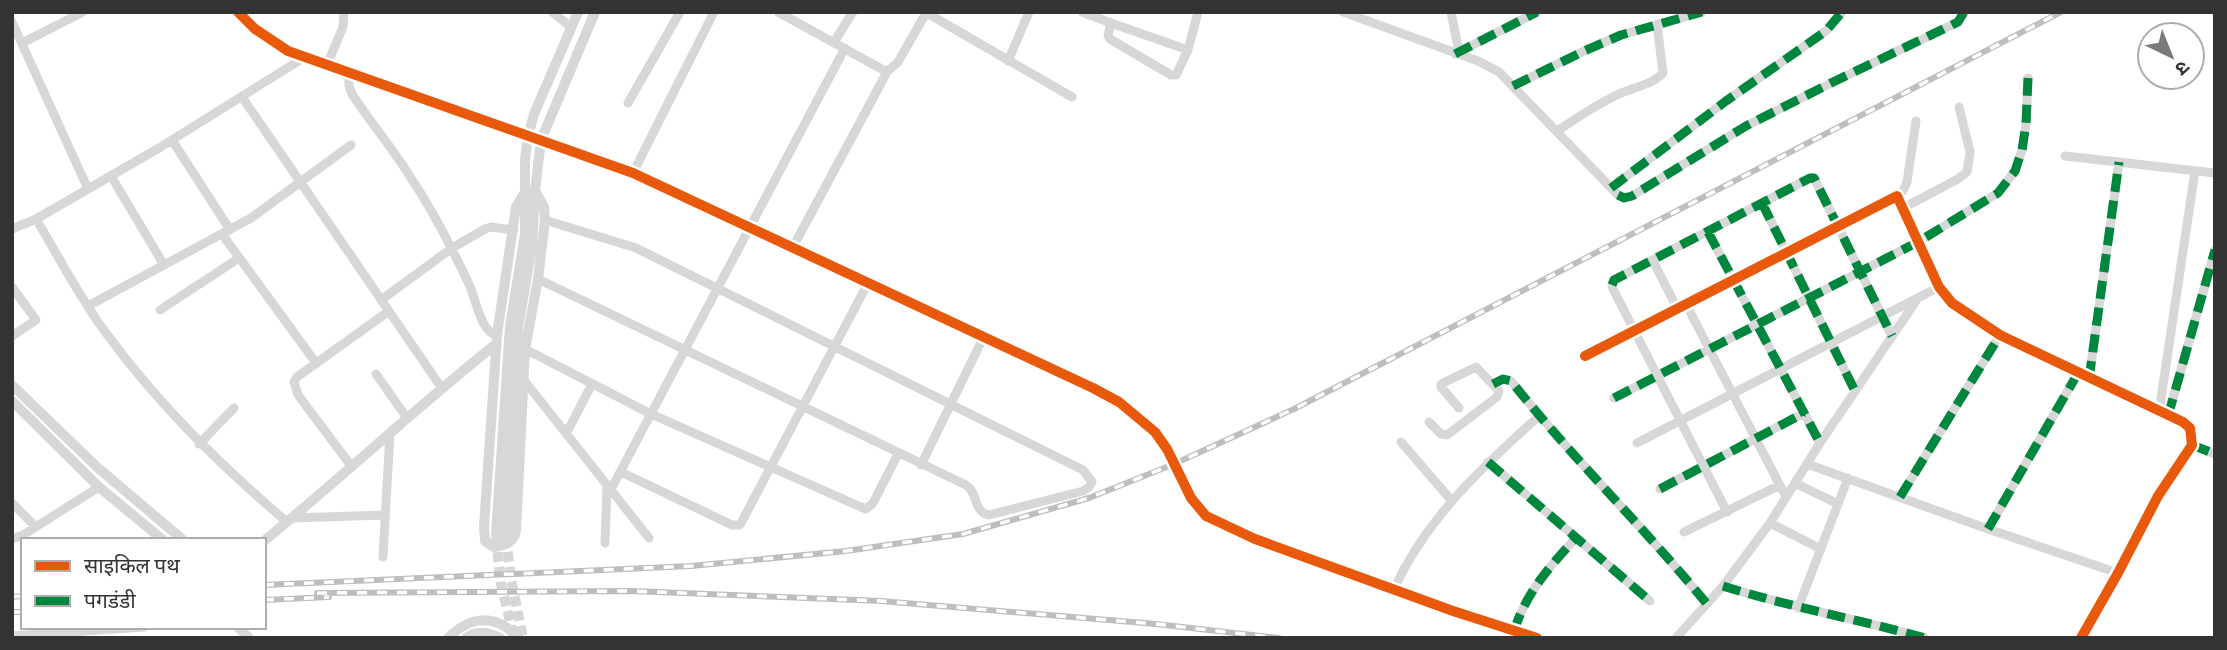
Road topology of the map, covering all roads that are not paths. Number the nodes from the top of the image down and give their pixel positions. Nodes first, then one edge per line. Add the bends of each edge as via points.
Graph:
1 (83, 12) edge
2 (238, 12) edge
3 (344, 12) edge
4 (552, 12) edge
5 (578, 12) edge
6 (595, 12) edge
7 (680, 12) edge
8 (714, 12) edge
9 (853, 12) edge
10 (1030, 12) edge
11 (1082, 12) edge
12 (1198, 12) edge
13 (1343, 12) edge
14 (1451, 12) edge
15 (1537, 12) edge
16 (1702, 12) edge
17 (1829, 12) edge
18 (1842, 12) edge
19 (1964, 12) edge
20 (781, 13) edge
21 (926, 13) edge
22 (12, 22) edge
23 (1835, 22) junction
24 (1111, 23) junction
25 (1657, 24) junction
26 (572, 27) junction
27 (834, 42) junction
28 (22, 43) junction
29 (845, 48) junction
30 (1188, 50) junction
31 (1457, 53) junction
32 (305, 57) junction
33 (1008, 61) junction
34 (327, 65) junction
35 (887, 72) junction
36 (349, 73) junction
37 (2028, 78) dead end
38 (1513, 86) junction
39 (242, 97) junction
40 (1072, 97) dead end
41 (628, 103) dead end
42 (1959, 107) dead end
43 (1916, 121) dead end
44 (1556, 131) junction
45 (528, 136) junction
46 (172, 140) junction
47 (541, 140) junction
48 (351, 145) dead end
49 (2065, 156) dead end
50 (2119, 162) junction
51 (2195, 171) junction
52 (633, 173) junction
53 (2215, 173) edge
54 (111, 176) junction
55 (300, 182) junction
56 (1611, 188) junction
57 (88, 189) junction
58 (530, 191) junction
59 (1897, 196) junction
60 (1762, 204) junction
61 (1903, 208) junction
62 (36, 219) junction
63 (545, 220) junction
64 (1839, 226) junction
65 (751, 227) junction
66 (12, 229) edge
67 (514, 230) junction
68 (226, 232) junction
69 (1708, 232) junction
70 (1918, 242) junction
71 (793, 247) junction
72 (452, 248) junction
73 (2215, 250) edge
74 (1786, 253) junction
75 (239, 258) junction
76 (1653, 261) junction
77 (164, 265) junction
78 (1861, 272) junction
79 (538, 279) junction
80 (1734, 279) junction
81 (868, 283) junction
82 (12, 286) edge
83 (1939, 288) junction
84 (717, 290) junction
85 (1809, 298) junction
86 (1918, 298) junction
87 (381, 300) junction
88 (88, 306) junction
89 (1682, 306) junction
90 (160, 310) dead end
91 (389, 311) junction
92 (1883, 316) junction
93 (1758, 324) junction
94 (1635, 330) junction
95 (2000, 335) junction
96 (12, 336) edge
97 (1892, 336) junction
98 (984, 337) junction
99 (497, 339) junction
100 (1831, 343) junction
101 (834, 347) junction
102 (525, 349) junction
103 (686, 349) junction
104 (1709, 349) junction
105 (1585, 356) dead end
106 (316, 363) junction
107 (1781, 369) junction
108 (2078, 373) junction
109 (376, 374) dead end
110 (1658, 375) junction
111 (523, 379) junction
112 (2089, 379) junction
113 (592, 384) junction
114 (1493, 384) junction
115 (12, 385) edge
116 (441, 387) junction
117 (1855, 391) junction
118 (1732, 394) junction
119 (1614, 398) dead end
120 (12, 401) edge
121 (951, 405) junction
122 (803, 407) junction
123 (234, 408) dead end
124 (1459, 408) dead end
125 (1804, 413) junction
126 (651, 414) junction
127 (2164, 414) junction
128 (1539, 416) junction
129 (407, 418) junction
130 (1681, 421) junction
131 (1429, 422) dead end
132 (390, 433) junction
133 (566, 434) junction
134 (1756, 439) junction
135 (1401, 442) dead end
136 (1637, 443) dead end
137 (1820, 443) junction
138 (200, 444) junction
139 (2192, 445) junction
140 (898, 454) junction
141 (2215, 454) edge
142 (1488, 462) junction
143 (1807, 464) junction
144 (921, 465) junction
145 (1703, 466) junction
146 (352, 467) junction
147 (771, 468) junction
148 (621, 472) junction
149 (1848, 478) junction
150 (1795, 483) junction
151 (1780, 485) junction
152 (99, 486) junction
153 (609, 489) junction
154 (1660, 489) dead end
155 (1786, 497) junction
156 (1900, 497) junction
157 (1452, 501) junction
158 (12, 503) edge
159 (1838, 504) junction
160 (1727, 512) junction
161 (385, 515) junction
162 (290, 520) junction
163 (1770, 523) junction
164 (36, 527) junction
165 (1988, 529) junction
166 (1684, 532) dead end
167 (501, 535) tunnel mouth
168 (161, 538) edge
169 (181, 538) edge
170 (649, 538) dead end
171 (1576, 538) junction
172 (12, 539) edge
173 (266, 539) edge
174 (605, 543) dead end
175 (1821, 549) junction
176 (383, 557) dead end
177 (2118, 573) junction
178 (1723, 586) junction
179 (1394, 589) junction
180 (1650, 601) dead end
181 (1707, 604) junction
182 (1798, 608) junction
183 (116, 629) edge
184 (1514, 631) junction
185 (16, 636) edge
186 (448, 638) edge
187 (466, 638) edge
188 (500, 638) edge
189 (519, 638) edge
190 (1537, 638) edge
191 (1676, 638) edge
192 (1925, 638) edge
193 (2081, 638) edge

1 - 28 street
2 - 32 street via 273,41
3 - 34 street via 343,27
4 - 26 street
5 - 26 street
6 - 47 street
7 - 41 street
8 - 52 street
9 - 27 street
10 - 33 street
11 - 24 street
12 - 30 street
13 - 31 street
14 - 31 street
15 - 31 street
16 - 25 street
17 - 23 street
18 - 23 street
19 - 56 street via 1958,22 1746,126 1632,196 1624,198
20 - 27 street
21 - 33 street
21 - 35 street via 898,62
22 - 28 street
23 - 56 street
24 - 30 street
24 - 30 street via 1110,39 1171,75 1179,72
25 - 38 street via 1584,51
25 - 44 street via 1663,73
26 - 45 street
27 - 29 street
28 - 57 street
29 - 35 street
29 - 65 street
31 - 38 street via 1499,72
32 - 34 street
32 - 39 street
33 - 40 street
34 - 36 street
35 - 71 street
36 - 45 street
36 - 72 street via 352,94 412,178
37 - 70 street via 2022,150 2008,183
38 - 44 street
39 - 46 street
39 - 55 street
42 - 61 street via 1970,152 1967,172
43 - 59 street via 1907,182
44 - 56 street
45 - 47 street
45 - 58 street
46 - 54 street
46 - 68 street
47 - 52 street
47 - 58 street
48 - 55 street
49 - 50 street
50 - 51 street
50 - 112 street
51 - 53 street
51 - 127 street
52 - 65 street
54 - 57 street
54 - 77 street
55 - 68 street
55 - 87 street
57 - 62 street
58 - 63 street via 544,207
58 - 67 street via 516,207
58 - 167 street via 510,326
59 - 61 street
59 - 64 street
60 - 64 street via 1814,178
60 - 69 street
60 - 74 street
61 - 70 street
62 - 66 street
62 - 88 street
63 - 79 street
63 - 84 street via 636,248
64 - 74 street
64 - 78 street
65 - 71 street
65 - 84 street
67 - 72 street via 491,227
67 - 99 street
68 - 75 street
68 - 77 street
69 - 76 street
69 - 80 street
70 - 78 street
70 - 83 street
71 - 81 street
72 - 87 street
72 - 99 street via 484,327
73 - 127 street
74 - 80 street
74 - 85 street
75 - 90 street
75 - 106 street
76 - 89 street
76 - 94 street via 1612,285
77 - 88 street
78 - 85 street
78 - 92 street
79 - 102 street
79 - 103 street
80 - 89 street
80 - 93 street
81 - 98 street
81 - 101 street
82 - 96 street via 36,320
83 - 86 street
83 - 95 street via 1952,303
84 - 101 street
84 - 103 street
85 - 93 street
85 - 100 street
86 - 92 street
86 - 97 street
87 - 91 street
88 - 138 street via 127,360
89 - 94 street
89 - 104 street
91 - 106 street
91 - 116 street
92 - 97 street
92 - 100 street
93 - 104 street
93 - 107 street
94 - 105 street
94 - 110 street
95 - 108 street
95 - 156 street
97 - 117 street
98 - 121 street
98 - 179 street via 1093,388 1142,419 1167,449 1191,498 1206,516 1255,540
99 - 111 street via 484,533 485,541 494,547 511,542 516,531
99 - 116 street
100 - 107 street
100 - 117 street
101 - 121 street
101 - 122 street
102 - 111 street
102 - 113 street
103 - 122 street
103 - 126 street
104 - 110 street
104 - 118 street
106 - 146 street via 297,377 294,386
107 - 118 street
107 - 125 street
108 - 112 street
108 - 165 street
109 - 129 street
110 - 119 street
110 - 130 street
111 - 133 street
112 - 127 street
113 - 126 street
113 - 133 street
114 - 124 street via 1476,367 1443,382 1441,387
114 - 128 street via 1511,381
114 - 131 street via 1499,391 1497,397 1447,435
115 - 169 street via 97,467
116 - 129 street
117 - 137 street
118 - 130 street
118 - 134 street
120 - 152 street
121 - 144 street
121 - 144 street via 1083,470 1092,482 1083,491 989,515 977,508 970,487
122 - 140 street
122 - 147 street
123 - 138 street
125 - 134 street
125 - 137 street
126 - 147 street
126 - 148 street
127 - 139 street via 2190,428
128 - 142 street
128 - 181 street
129 - 132 street
130 - 136 street
130 - 145 street
132 - 146 street
132 - 161 street
133 - 153 street
134 - 145 street
134 - 151 street
135 - 157 street
137 - 143 street
138 - 162 street
139 - 141 street
139 - 177 street via 2158,496
140 - 144 street
140 - 147 street via 866,509
142 - 157 street
142 - 171 street
143 - 149 street
143 - 150 street
145 - 154 street
145 - 160 street
146 - 162 street
147 - 148 street via 737,526
148 - 153 street
149 - 156 street
149 - 159 street
150 - 155 street
150 - 159 street
151 - 155 street
151 - 160 street
152 - 164 street
152 - 168 street
153 - 170 street
153 - 174 street
155 - 163 street
156 - 165 street
157 - 179 street via 1427,529
158 - 164 street
159 - 175 street
160 - 166 street
161 - 162 street
161 - 176 street
162 - 173 street
163 - 175 street
163 - 178 street
164 - 172 street
165 - 177 street
171 - 180 street
171 - 184 street via 1530,593
175 - 182 street
177 - 193 street
178 - 181 street
178 - 182 street
179 - 184 street
181 - 191 street
182 - 192 street
183 - 185 street
184 - 190 street
186 - 189 street via 464,624 479,620 503,624
187 - 188 street via 481,633

